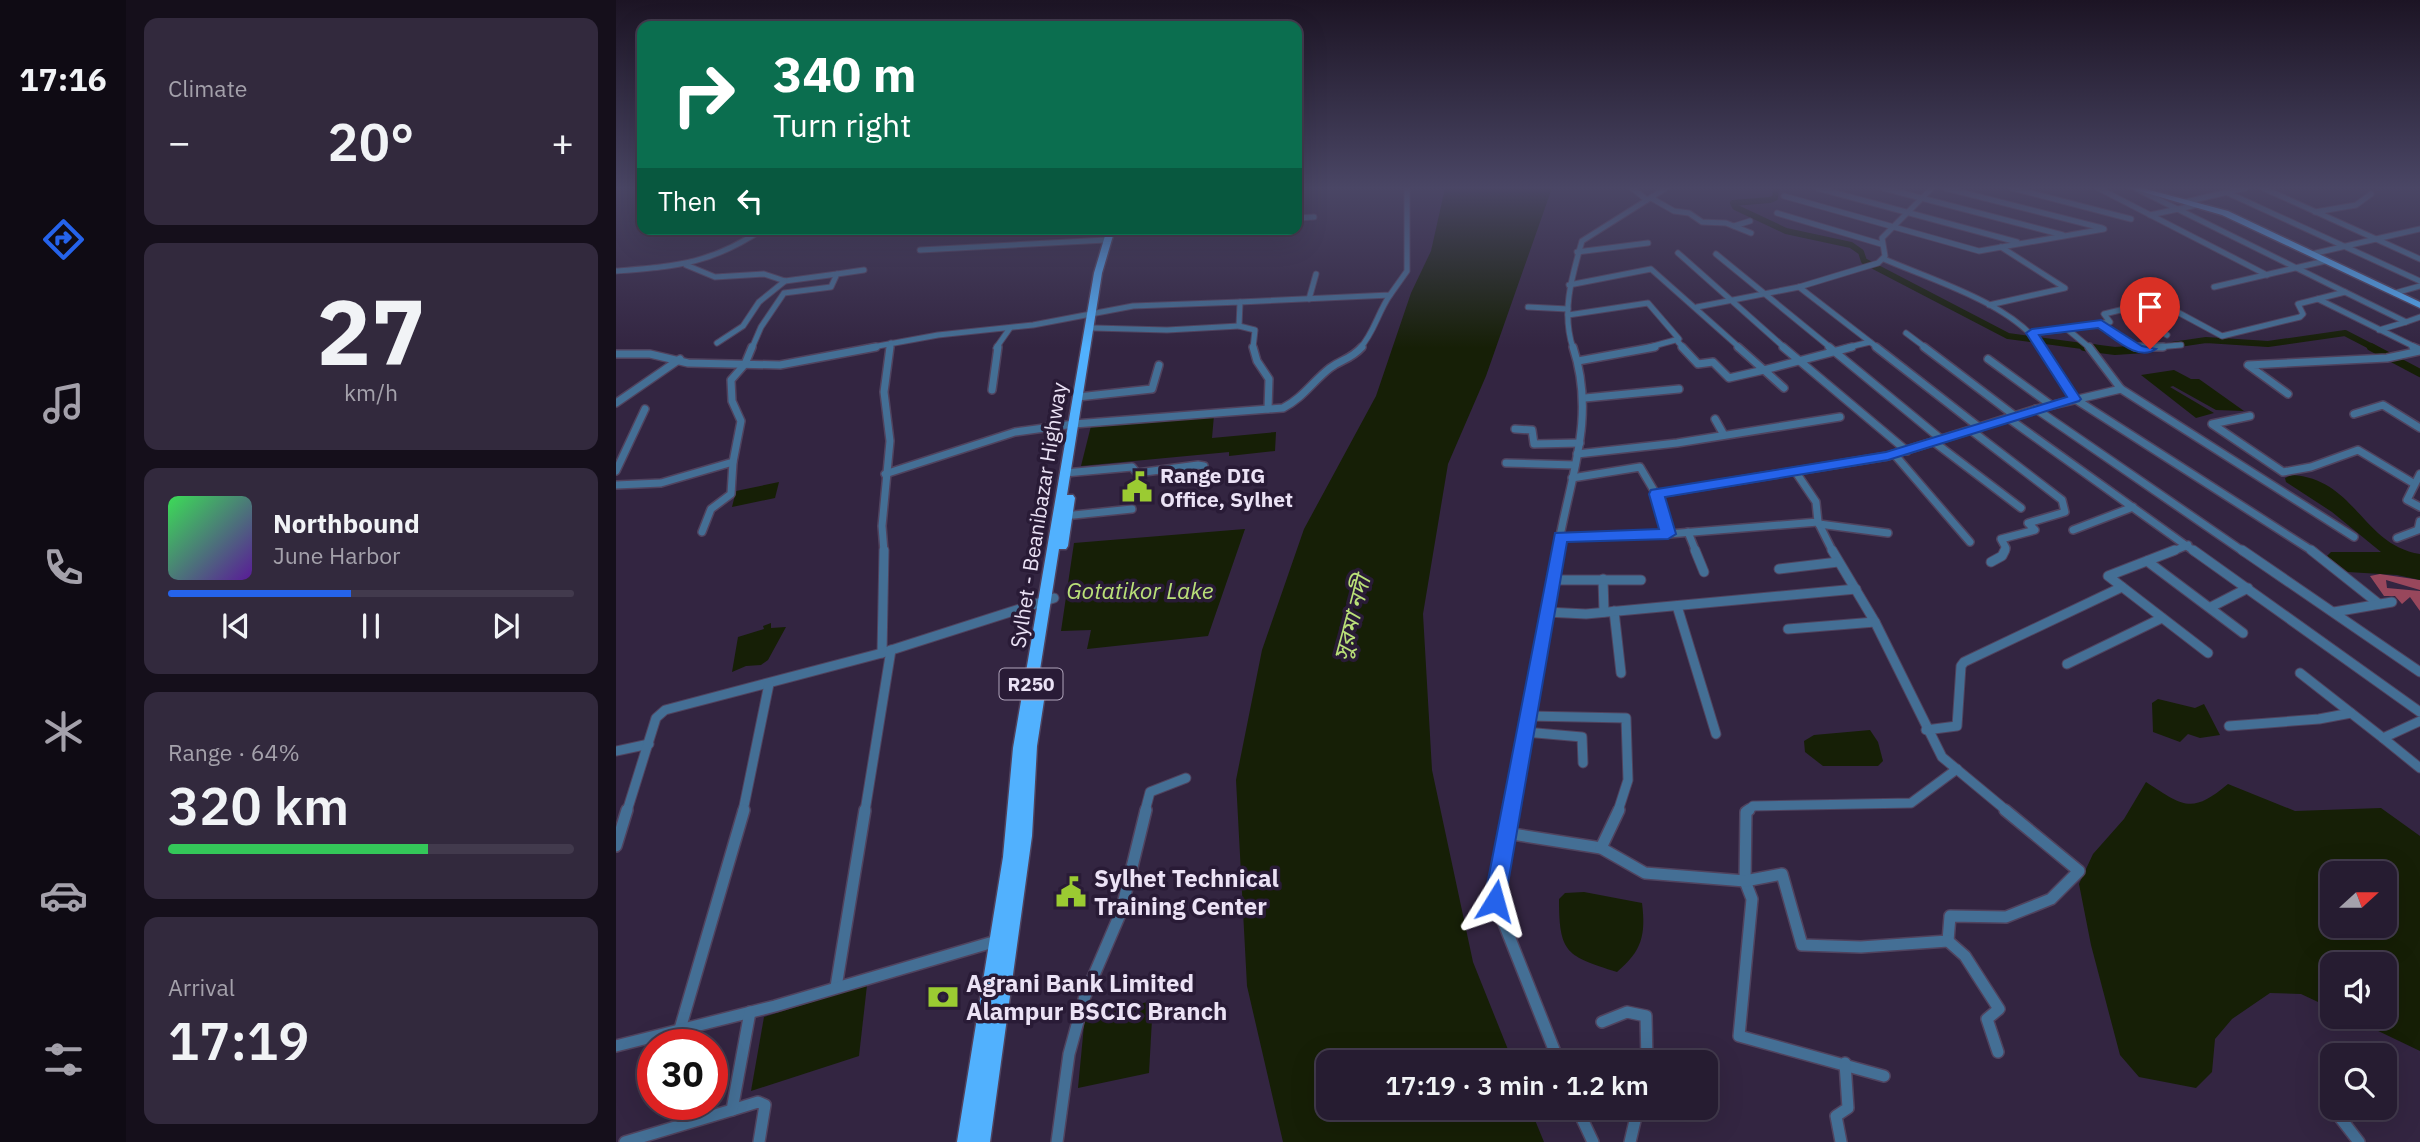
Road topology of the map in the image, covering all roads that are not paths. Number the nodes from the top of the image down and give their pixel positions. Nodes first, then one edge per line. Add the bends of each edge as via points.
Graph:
1 (745, 241) edge
2 (1018, 241) edge
3 (1109, 241) edge
4 (1406, 241) edge
5 (1583, 241) edge
6 (1872, 241) edge
7 (1883, 241) edge
8 (1946, 241) edge
9 (2011, 241) edge
10 (2036, 241) edge
11 (2201, 241) edge
12 (2242, 241) edge
13 (2285, 241) edge
14 (2334, 241) edge
15 (2367, 241) edge
16 (2381, 241) edge
17 (1648, 243) dead end
18 (1881, 244) junction
19 (2021, 244) junction
20 (2001, 247) junction
21 (2346, 247) junction
22 (920, 250) dead end
23 (1577, 252) junction
24 (1678, 253) dead end
25 (1716, 254) dead end
26 (2312, 254) junction
27 (2418, 257) edge
28 (1881, 261) junction
29 (2325, 261) junction
30 (686, 265) junction
31 (2295, 268) junction
32 (864, 270) dead end
33 (616, 271) edge
34 (837, 274) junction
35 (1316, 274) dead end
36 (2267, 275) junction
37 (785, 281) junction
38 (2420, 283) edge
39 (1569, 285) junction
40 (1799, 287) junction
41 (2214, 287) dead end
42 (2345, 292) junction
43 (1765, 293) junction
44 (2395, 293) junction
45 (1390, 295) junction
46 (1310, 299) junction
47 (2318, 299) junction
48 (1727, 300) junction
49 (1240, 302) junction
50 (1989, 305) junction
51 (2420, 305) edge
52 (1528, 307) dead end
53 (1697, 307) junction
54 (2125, 309) junction
55 (1568, 312) junction
56 (2420, 317) edge
57 (1094, 319) junction
58 (2406, 322) junction
59 (2101, 324) junction
60 (1239, 326) junction
61 (1010, 328) junction
62 (2067, 329) junction
63 (2379, 330) junction
64 (1906, 333) dead end
65 (2032, 333) junction
66 (2167, 335) dead end
67 (1678, 342) junction
68 (1870, 342) junction
69 (717, 343) dead end
70 (891, 343) junction
71 (2179, 344) dead end
72 (2420, 351) edge
73 (1834, 352) junction
74 (616, 354) edge
75 (680, 359) junction
76 (1988, 359) dead end
77 (1578, 361) junction
78 (1802, 361) junction
79 (745, 365) junction
80 (1159, 365) dead end
81 (1764, 370) junction
82 (1784, 387) dead end
83 (1679, 389) dead end
84 (2121, 389) junction
85 (992, 390) dead end
86 (2288, 394) dead end
87 (1081, 397) junction
88 (1585, 397) junction
89 (2075, 399) junction
90 (616, 403) edge
91 (2051, 405) junction
92 (645, 409) dead end
93 (1268, 409) junction
94 (2036, 409) junction
95 (2354, 414) dead end
96 (2250, 416) dead end
97 (1840, 417) dead end
98 (2011, 417) junction
99 (1715, 419) dead end
100 (1077, 425) junction
101 (2420, 428) edge
102 (1515, 429) dead end
103 (1976, 429) junction
104 (1724, 435) junction
105 (2229, 437) junction
106 (1938, 441) junction
107 (1580, 443) junction
108 (2208, 443) junction
109 (1907, 451) junction
110 (1577, 454) junction
111 (1894, 454) junction
112 (733, 462) junction
113 (1506, 463) dead end
114 (1575, 465) junction
115 (616, 471) edge
116 (1794, 471) junction
117 (1069, 473) junction
118 (885, 474) junction
119 (2420, 474) edge
120 (1572, 478) junction
121 (1204, 483) dead end
122 (2413, 483) junction
123 (616, 485) edge
124 (1656, 494) junction
125 (2133, 507) junction
126 (2420, 507) edge
127 (2021, 508) dead end
128 (1132, 509) dead end
129 (1062, 516) junction
130 (2420, 521) edge
131 (1819, 523) junction
132 (2073, 530) dead end
133 (702, 532) dead end
134 (1688, 532) junction
135 (1888, 533) dead end
136 (1668, 534) junction
137 (1560, 537) junction
138 (2354, 537) dead end
139 (2398, 538) dead end
140 (1970, 542) dead end
141 (2188, 545) junction
142 (2147, 561) junction
143 (1838, 562) junction
144 (1991, 562) dead end
145 (1779, 569) dead end
146 (1704, 572) dead end
147 (1603, 579) junction
148 (1552, 580) junction
149 (1641, 580) dead end
150 (2122, 587) junction
151 (2248, 587) junction
152 (1856, 589) junction
153 (1050, 599) junction
154 (2392, 602) dead end
155 (2377, 604) junction
156 (1677, 606) junction
157 (2211, 607) junction
158 (1614, 611) junction
159 (1546, 612) junction
160 (1604, 612) junction
161 (2334, 612) junction
162 (2161, 618) junction
163 (1875, 622) junction
164 (1788, 629) dead end
165 (2243, 633) dead end
166 (886, 652) junction
167 (2208, 653) dead end
168 (2067, 664) dead end
169 (2420, 672) edge
170 (1621, 673) dead end
171 (2300, 673) dead end
172 (769, 684) junction
173 (2420, 712) edge
174 (2351, 713) junction
175 (1528, 716) junction
176 (2420, 721) edge
177 (2229, 726) dead end
178 (1926, 730) junction
179 (1525, 732) junction
180 (1716, 734) dead end
181 (2383, 738) junction
182 (649, 744) junction
183 (616, 751) edge
184 (1583, 764) dead end
185 (2420, 768) edge
186 (1957, 769) junction
187 (1186, 778) dead end
188 (1506, 833) junction
189 (616, 846) edge
190 (1601, 848) junction
191 (1745, 881) junction
192 (1003, 939) junction
193 (1948, 941) junction
194 (836, 987) junction
195 (750, 1012) junction
196 (1602, 1022) dead end
197 (680, 1029) joint
198 (637, 1040) edge
199 (616, 1046) edge
200 (1554, 1050) edge
201 (1647, 1050) edge
202 (1998, 1052) dead end
203 (1845, 1063) junction
204 (1884, 1076) dead end
205 (732, 1110) junction
206 (1582, 1120) edge
207 (1635, 1120) edge
208 (2342, 1120) edge
209 (974, 1138) edge
210 (625, 1142) edge
211 (759, 1142) edge
212 (1057, 1142) edge
213 (1592, 1142) edge
214 (1630, 1142) edge
215 (1841, 1142) edge
216 (2359, 1142) edge

1 - 30 street
2 - 22 street
3 - 57 main road, Sylhet - Beanibazar Highway / R250
4 - 45 street via 1406,271
5 - 23 street
6 - 18 street
7 - 18 street
8 - 20 street via 1979,251
9 - 19 street
10 - 19 street
11 - 36 street
12 - 31 street
13 - 26 main road
14 - 21 street
15 - 21 street
16 - 27 street
17 - 23 street
18 - 28 street
19 - 20 street
20 - 50 street via 2065,288
21 - 26 street
21 - 38 street
23 - 39 street
24 - 48 street
25 - 43 street
26 - 29 main road
28 - 40 street
28 - 50 street
29 - 31 street
29 - 44 main road
30 - 33 street
30 - 37 street via 715,277 764,274
31 - 36 street
31 - 42 street
32 - 34 street
34 - 37 street
34 - 79 street via 831,288 784,293 761,327
35 - 46 street
36 - 41 street
37 - 69 street via 759,302 743,326
38 - 44 street
39 - 53 street via 1651,269
39 - 55 street
40 - 43 street
40 - 68 street
42 - 47 street
42 - 58 street
43 - 48 street
43 - 73 street
44 - 51 main road
45 - 46 street
45 - 93 street via 1370,337 1351,359 1331,367 1292,405
46 - 49 street
47 - 54 street via 2298,304 2300,317 2222,335 2161,302
47 - 63 street
48 - 53 street
48 - 78 street
49 - 57 street via 1143,305
49 - 60 street
50 - 65 street
52 - 55 street
53 - 81 street
54 - 59 street via 2104,314 2110,322
54 - 66 street
55 - 67 street via 1648,303
55 - 77 street via 1570,341
56 - 58 street
57 - 60 street via 1167,330
57 - 61 street
57 - 87 main road, Sylhet - Beanibazar Highway / R250
58 - 63 street
59 - 62 street
59 - 71 street via 2138,348
60 - 93 street via 1255,330 1252,354 1269,379
61 - 70 street
61 - 85 street via 996,349
62 - 65 street
62 - 84 street via 2086,343
63 - 72 street
64 - 98 street
65 - 89 street
67 - 77 street
67 - 81 street via 1698,364 1713,362 1729,378
68 - 73 street
68 - 103 street
70 - 79 street via 780,365
70 - 118 street via 884,392 890,441
72 - 86 street via 2387,358 2248,365
73 - 78 street
73 - 106 street
74 - 75 street
75 - 79 street
75 - 90 street
76 - 91 street
77 - 88 street
78 - 81 street
78 - 109 street
79 - 112 street via 732,380 732,401 741,421
80 - 87 street via 1152,389
81 - 82 street
83 - 88 street
84 - 89 street
84 - 108 street
87 - 100 main road, Sylhet - Beanibazar Highway / R250
88 - 107 street
89 - 91 street
89 - 155 street via 2316,553
91 - 94 street
92 - 115 street
93 - 100 street
94 - 98 street
94 - 161 street
95 - 101 street via 2383,405
96 - 105 street via 2212,424
97 - 104 street
98 - 103 street
98 - 125 street
99 - 104 street
100 - 117 main road, Sylhet - Beanibazar Highway / R250
100 - 118 street via 1015,432
102 - 107 street via 1532,429 1534,444
103 - 106 street
103 - 144 street via 2065,507 2065,512 2028,523 2035,530 2001,539 2006,548
104 - 110 street
105 - 108 street
105 - 122 street via 2283,472 2356,450
106 - 109 street
106 - 127 street
107 - 110 street
108 - 138 street
109 - 111 street
110 - 114 street
111 - 116 street
111 - 140 street
112 - 123 street via 661,483
112 - 133 street via 731,494 711,509
113 - 114 street
114 - 120 street
116 - 124 street
116 - 131 street via 1816,502
117 - 121 street via 1132,467 1138,473 1198,465 1204,466
117 - 129 main road, Sylhet - Beanibazar Highway / R250
118 - 166 street
119 - 122 street
120 - 124 street via 1640,467
120 - 137 street
122 - 126 street via 2407,500
124 - 136 street
125 - 132 street
125 - 141 street
128 - 129 street
129 - 153 main road, Sylhet - Beanibazar Highway / R250
130 - 139 street via 2418,530
131 - 134 street
131 - 135 street
131 - 143 street
134 - 136 street
134 - 146 street
136 - 137 street
137 - 148 street
141 - 142 street
141 - 151 street
142 - 150 street via 2108,576
142 - 157 street
143 - 145 street
143 - 152 street
147 - 148 street
147 - 149 street
147 - 160 street
148 - 159 street
150 - 162 street
150 - 178 street via 1964,662 1957,726
151 - 157 street
151 - 173 street
152 - 156 street
152 - 163 street
153 - 166 street
153 - 192 main road, Sylhet - Beanibazar Highway / R250 via 1025,747
154 - 155 street
155 - 161 street
156 - 158 street
156 - 180 street
157 - 165 street
158 - 160 street
158 - 170 street
159 - 160 street
159 - 175 street
161 - 169 street
162 - 167 street
162 - 168 street
163 - 164 street
163 - 178 street
166 - 172 street
166 - 194 street
171 - 174 street
172 - 182 street via 665,710 656,718
172 - 197 street via 743,813
174 - 177 street
174 - 181 street
175 - 179 street
175 - 190 street via 1626,718 1628,780 1614,826
176 - 181 street
178 - 186 street via 1942,757
179 - 184 street via 1583,737
179 - 188 street
181 - 185 street
182 - 183 street
182 - 189 street
186 - 191 street via 1910,803 1753,806 1746,812
186 - 193 street via 2079,871 2051,899 2006,917 1950,916
187 - 212 street via 1150,792 1121,912 1085,996 1069,1055
188 - 190 street
188 - 200 street via 1495,901
190 - 191 street via 1645,873
191 - 193 street via 1782,874 1802,945 1861,947
191 - 203 street via 1752,899 1739,1036
192 - 194 street
192 - 209 main road, Sylhet - Beanibazar Highway / R250
193 - 202 street via 1965,956 1999,1009 1987,1019
194 - 195 street
195 - 197 street
195 - 205 street
196 - 201 street via 1627,1012 1646,1016
198 - 199 street
203 - 204 street
203 - 215 street via 1848,1108 1836,1116
205 - 210 street
205 - 211 street via 758,1102 765,1105
206 - 213 street
207 - 214 street
208 - 216 street

